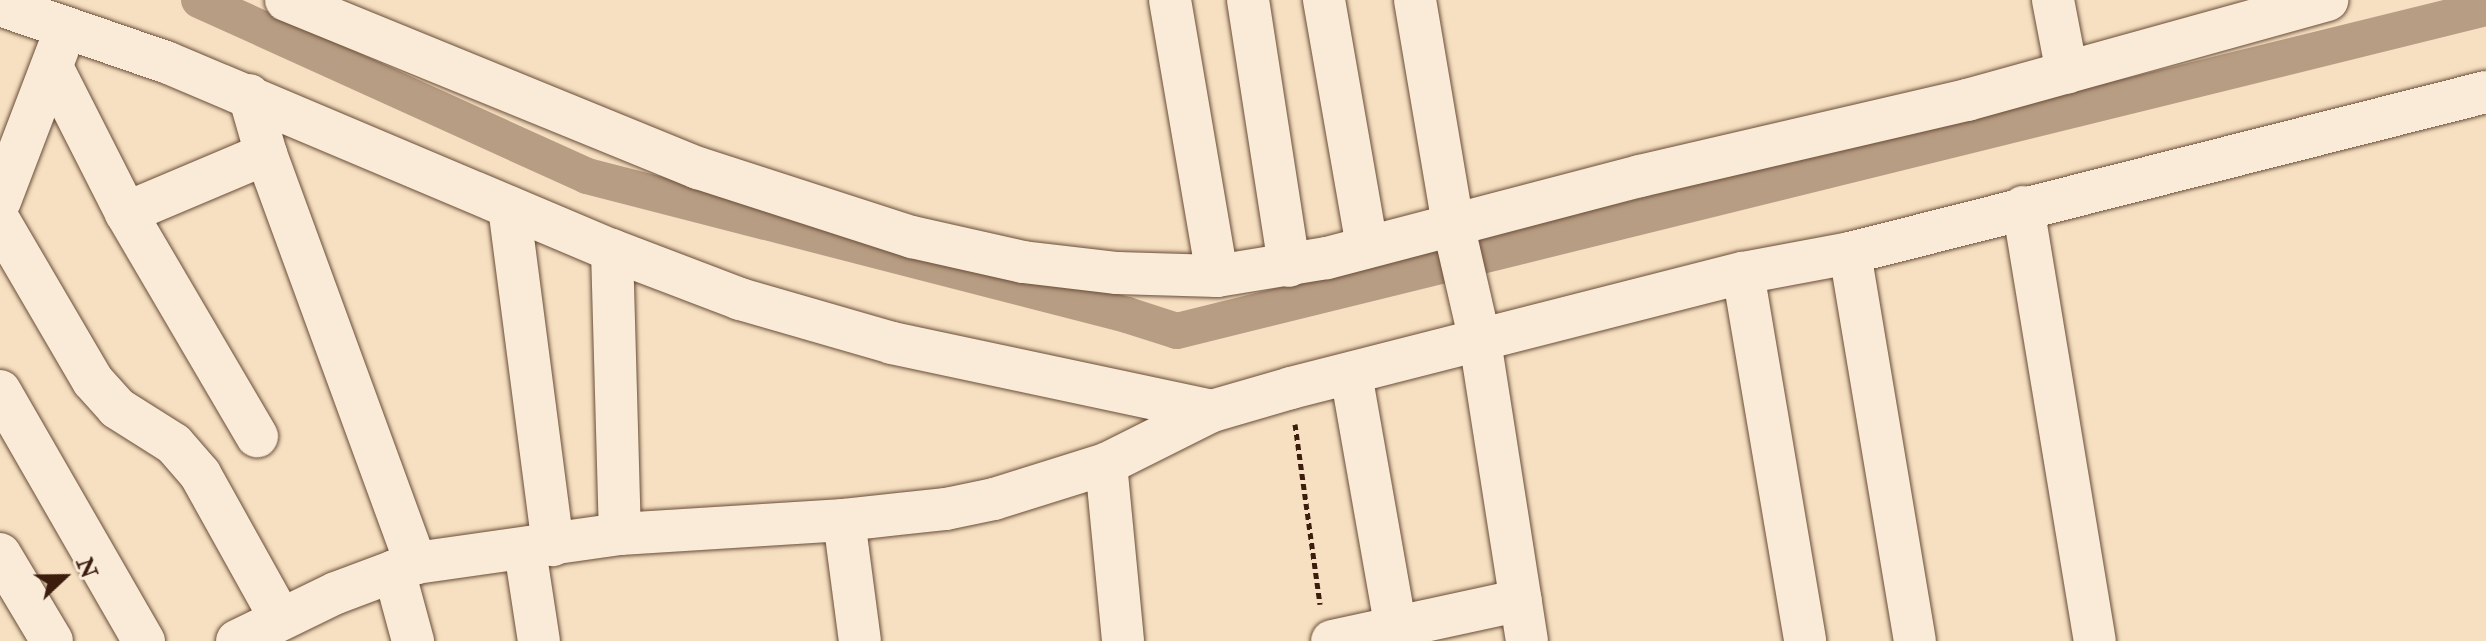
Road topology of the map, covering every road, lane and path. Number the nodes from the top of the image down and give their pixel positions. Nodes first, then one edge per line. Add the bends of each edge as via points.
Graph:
1 (286, 0) edge
2 (1170, 0) edge
3 (1248, 0) edge
4 (1324, 0) edge
5 (1415, 0) edge
6 (2053, 0) edge
7 (2327, 0) edge
8 (0, 5) edge
9 (58, 48) junction
10 (2067, 73) junction
11 (2486, 92) edge
12 (249, 95) junction
13 (266, 154) junction
14 (0, 201) edge
15 (509, 207) junction
16 (2023, 207) junction
17 (126, 213) junction
18 (0, 222) edge
19 (1456, 236) junction
20 (1367, 247) junction
21 (612, 250) junction
22 (1850, 253) junction
23 (1289, 266) junction
24 (1743, 273) junction
25 (1217, 276) junction
26 (1477, 323) junction
27 (1351, 374) junction
28 (1291, 388) junction
29 (0, 391) edge
30 (1212, 411) junction
31 (257, 436) dead end
32 (1106, 464) junction
33 (844, 520) junction
34 (620, 534) junction
35 (539, 547) junction
36 (0, 554) edge
37 (405, 567) junction
38 (1521, 600) junction
39 (280, 618) junction
40 (1327, 625) edge
41 (1396, 633) edge
42 (52, 641) edge
43 (144, 641) edge
44 (237, 641) edge
45 (413, 641) edge
46 (539, 641) edge
47 (860, 641) edge
48 (1123, 641) edge
49 (1527, 641) edge
50 (1805, 641) edge
51 (1915, 641) edge
52 (2095, 641) edge

1 - 25 street via 669,157 912,237 1023,262 1117,273
2 - 25 street
3 - 23 street
4 - 20 street
5 - 19 street
6 - 10 street
7 - 10 street
8 - 9 street
9 - 12 street via 166,62
9 - 14 street
9 - 17 street
10 - 19 street
11 - 16 street
12 - 13 street
12 - 15 street
13 - 17 street
13 - 37 street
15 - 21 street
15 - 35 street
16 - 22 street
16 - 52 street
17 - 31 street
18 - 39 street via 93,381 117,408 174,444 200,474
19 - 20 street
19 - 26 street
20 - 23 street
21 - 30 street via 740,299 892,343
21 - 34 street
22 - 24 street
22 - 51 street
23 - 25 street
24 - 26 street
24 - 50 street
26 - 27 street
26 - 38 street
27 - 28 street
27 - 41 street
28 - 30 street
28 - 40 path
29 - 43 street
30 - 32 street
32 - 33 street via 970,504
32 - 48 street
33 - 34 street
33 - 47 street
34 - 35 street
35 - 37 street
35 - 46 street
36 - 42 street
37 - 39 street
37 - 45 street
38 - 41 street
38 - 49 street
39 - 44 street
40 - 41 street

